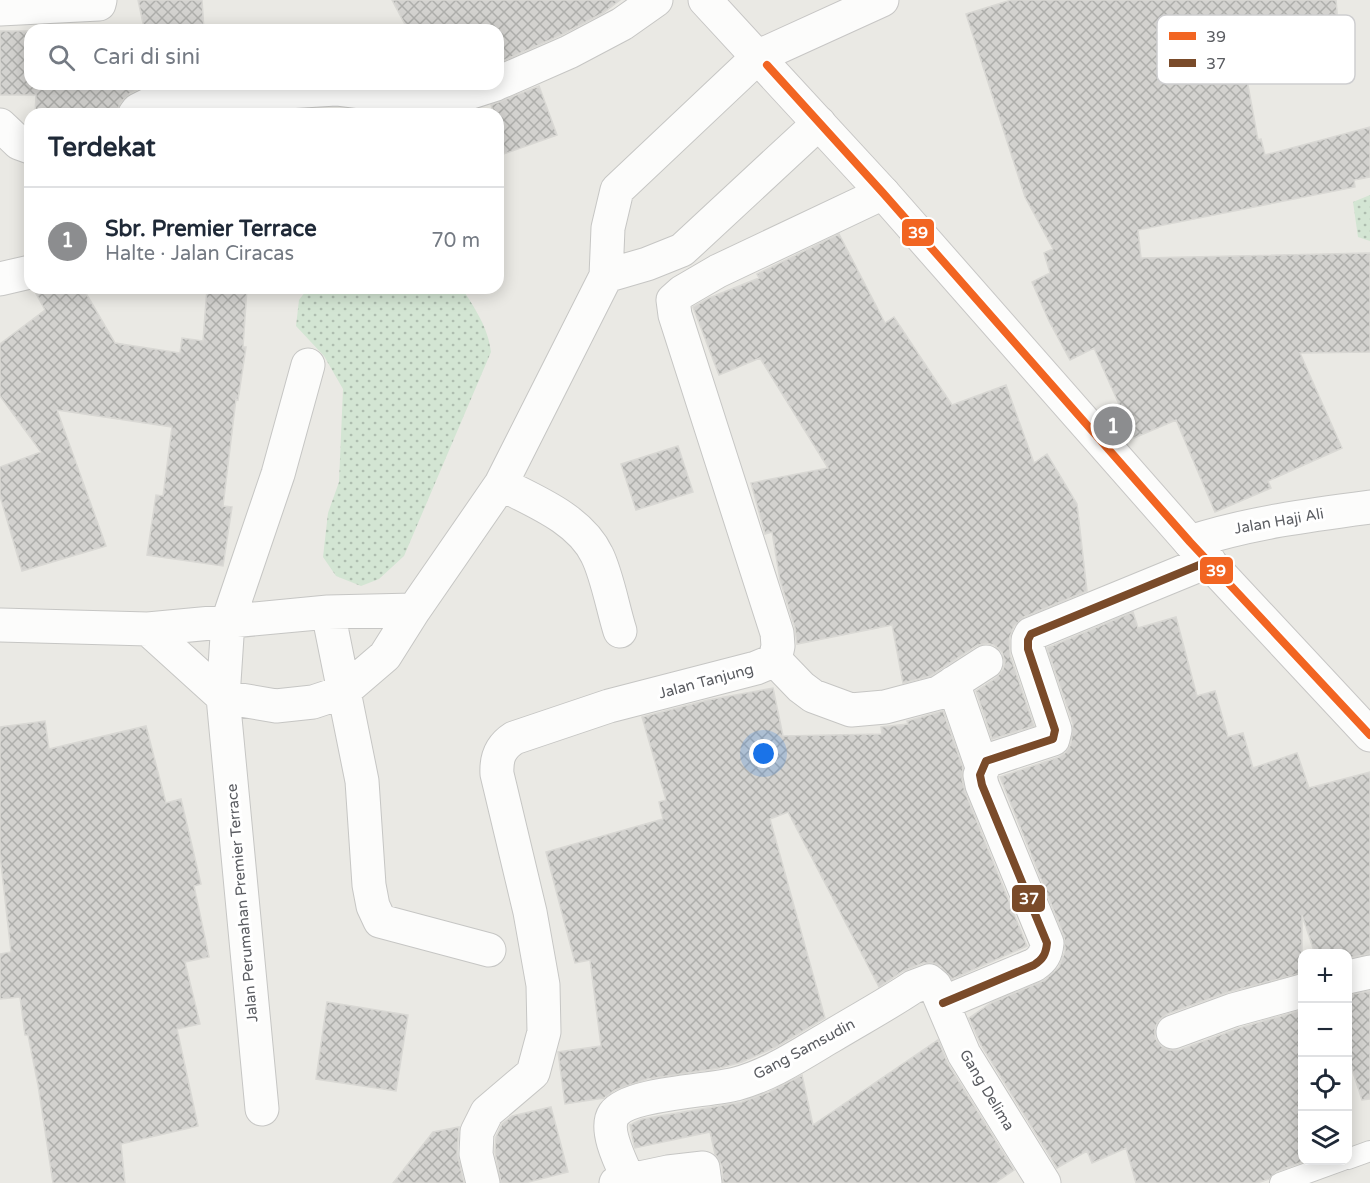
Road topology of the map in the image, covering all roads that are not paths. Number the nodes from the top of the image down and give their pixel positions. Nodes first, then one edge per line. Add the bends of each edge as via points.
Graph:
1 (100, 0) edge
2 (656, 0) edge
3 (705, 0) edge
4 (882, 0) edge
5 (0, 9) edge
6 (759, 56) junction
7 (504, 81) edge
8 (320, 90) edge
9 (344, 90) edge
10 (476, 90) edge
11 (142, 108) edge
12 (819, 123) junction
13 (0, 125) edge
14 (24, 145) edge
15 (883, 193) junction
16 (24, 273) edge
17 (606, 276) junction
18 (0, 279) edge
19 (308, 365) dead end
20 (501, 484) junction
21 (1370, 507) edge
22 (1200, 552) junction
23 (414, 610) junction
24 (328, 612) junction
25 (228, 621) junction
26 (0, 625) edge
27 (148, 629) junction
28 (620, 631) dead end
29 (775, 660) junction
30 (986, 662) dead end
31 (953, 683) junction
32 (343, 692) junction
33 (223, 697) junction
34 (1370, 735) edge
35 (982, 766) junction
36 (489, 950) dead end
37 (1370, 972) edge
38 (1352, 976) edge
39 (1298, 992) edge
40 (943, 1003) junction
41 (1173, 1032) dead end
42 (262, 1109) dead end
43 (1370, 1151) edge
44 (1352, 1157) edge
45 (1331, 1165) edge
46 (625, 1182) edge
47 (483, 1183) edge
48 (705, 1183) edge
49 (1044, 1183) edge
50 (1280, 1183) edge

1 - 5 street via 99,4
2 - 7 street via 622,24
3 - 6 street
4 - 6 street
6 - 12 street
6 - 17 street via 617,190 608,228
8 - 11 street via 221,96
9 - 10 street via 435,96
12 - 15 street
12 - 17 street via 682,250
13 - 14 street
15 - 22 street
15 - 29 street via 718,271 674,300 675,315 777,633
16 - 18 street
17 - 20 street
19 - 25 street, Jalan Perumahan Premier Terrace via 278,474
20 - 23 street
20 - 28 street via 544,506 586,538 597,555
21 - 22 street, Jalan Haji Ali via 1223,531
22 - 34 street
22 - 35 street via 1031,634 1028,649 1055,736 986,761
23 - 24 street
23 - 32 street via 385,656
24 - 25 street
24 - 32 street
25 - 27 street
25 - 33 street, Jalan Perumahan Premier Terrace
26 - 27 street
27 - 33 street
29 - 31 street via 813,696 851,710 916,700
29 - 47 street, Jalan Tanjung via 734,675 609,706 525,734 506,743 500,752 497,774 530,912 543,985 544,1032 532,1073 487,1112 477,1132 476,1154
30 - 31 street
31 - 35 street
32 - 33 street via 313,702 276,706
32 - 36 street via 362,781 369,885 380,921
33 - 42 street, Jalan Perumahan Premier Terrace
35 - 40 street via 982,785 1047,943 1046,953 1034,965
37 - 38 street
39 - 41 street
40 - 46 street, Gang Samsudin via 933,982 925,981 761,1075 708,1090 642,1099 621,1107 613,1116 610,1129
40 - 49 street, Gang Delima via 964,1054
43 - 44 lane
45 - 50 lane
46 - 48 street via 703,1168

